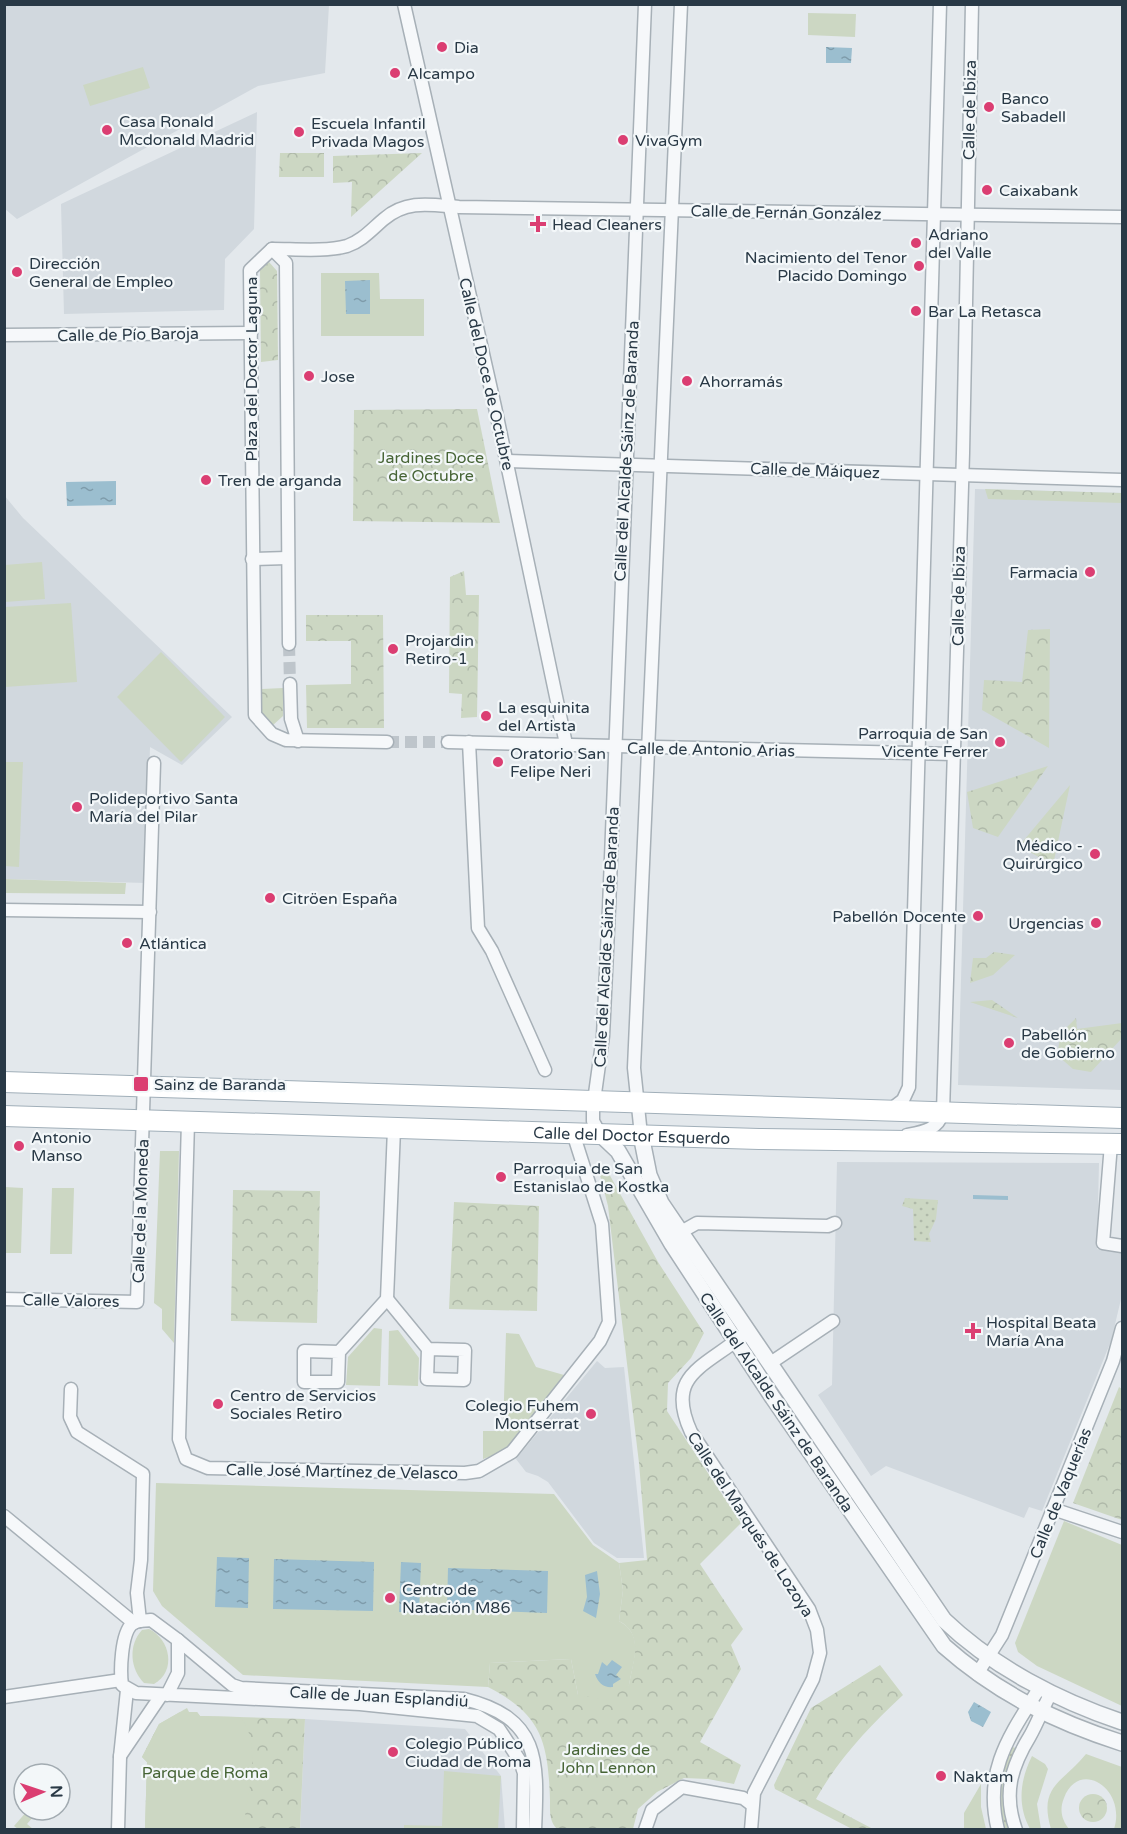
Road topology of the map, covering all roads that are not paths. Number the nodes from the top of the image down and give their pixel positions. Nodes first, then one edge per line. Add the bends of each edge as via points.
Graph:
1 (404, 4) edge
2 (645, 4) edge
3 (681, 4) edge
4 (940, 4) edge
5 (972, 4) edge
6 (450, 206) junction
7 (635, 208) junction
8 (672, 210) junction
9 (936, 215) junction
10 (967, 215) junction
11 (1122, 218) edge
12 (272, 249) junction
13 (251, 333) junction
14 (4, 335) edge
15 (507, 461) junction
16 (626, 464) junction
17 (662, 465) junction
18 (926, 474) junction
19 (962, 475) junction
20 (1122, 480) edge
21 (287, 558) junction
22 (252, 559) junction
23 (289, 644) tunnel mouth
24 (290, 684) tunnel mouth
25 (298, 741) junction
26 (387, 742) tunnel mouth
27 (448, 742) tunnel mouth
28 (469, 742) junction
29 (566, 744) junction
30 (614, 747) junction
31 (649, 747) junction
32 (920, 753) junction
33 (954, 754) junction
34 (154, 763) dead end
35 (4, 910) edge
36 (150, 912) junction
37 (545, 1070) dead end
38 (4, 1082) edge
39 (144, 1085) junction
40 (395, 1094) junction
41 (594, 1102) junction
42 (637, 1103) junction
43 (886, 1112) junction
44 (942, 1112) junction
45 (4, 1116) edge
46 (1122, 1118) edge
47 (143, 1120) junction
48 (188, 1122) junction
49 (394, 1129) junction
50 (573, 1133) junction
51 (600, 1134) junction
52 (641, 1135) junction
53 (878, 1141) junction
54 (1117, 1144) edge
55 (835, 1223) dead end
56 (681, 1232) junction
57 (1122, 1246) edge
58 (4, 1299) edge
59 (387, 1299) junction
60 (137, 1302) joint
61 (833, 1321) dead end
62 (1122, 1328) edge
63 (741, 1335) junction
64 (428, 1349) dead end
65 (339, 1352) dead end
66 (1118, 1363) edge
67 (769, 1364) junction
68 (71, 1389) dead end
69 (1053, 1509) junction
70 (4, 1516) edge
71 (1122, 1532) edge
72 (137, 1622) junction
73 (178, 1640) junction
74 (990, 1656) junction
75 (977, 1674) junction
76 (124, 1685) junction
77 (1046, 1690) junction
78 (1010, 1695) junction
79 (164, 1696) junction
80 (4, 1697) edge
81 (1034, 1709) junction
82 (1122, 1722) edge
83 (1018, 1724) junction
84 (1068, 1724) junction
85 (1029, 1736) junction
86 (1122, 1743) edge
87 (120, 1757) junction
88 (751, 1804) junction
89 (118, 1830) edge
90 (523, 1830) edge
91 (535, 1830) edge
92 (645, 1830) edge
93 (751, 1830) edge
94 (998, 1830) edge
95 (1016, 1830) edge

1 - 6 street, Calle del Doce de Octubre
2 - 7 street, Calle del Alcalde Sáinz de Baranda
3 - 8 street, Calle del Alcalde Sáinz de Baranda
4 - 9 street, Calle de Ibiza
5 - 10 street, Calle de Ibiza
6 - 7 street, Calle de Fernán González
6 - 12 street via 404,206 348,246
6 - 15 street, Calle del Doce de Octubre
7 - 8 street, Calle de Fernán González
7 - 16 street, Calle del Alcalde Sáinz de Baranda
8 - 9 street, Calle de Fernán González
8 - 17 street, Calle del Alcalde Sáinz de Baranda
9 - 10 street, Calle de Fernán González
9 - 18 street, Calle de Ibiza
10 - 11 street, Calle de Fernán González
10 - 19 street, Calle de Ibiza
12 - 13 street, Plaza del Doctor Laguna via 250,270
12 - 21 street via 286,263
13 - 14 street, Calle de Pío Baroja
13 - 22 street, Plaza del Doctor Laguna
15 - 16 street, Calle de Máiquez
15 - 29 street, Calle del Doce de Octubre
16 - 17 street, Calle de Máiquez
16 - 30 street, Calle del Alcalde Sáinz de Baranda
17 - 18 street, Calle de Máiquez
17 - 31 street, Calle del Alcalde Sáinz de Baranda
18 - 19 street, Calle de Máiquez
18 - 32 street, Calle de Ibiza
19 - 20 street, Calle de Máiquez
19 - 33 street, Calle de Ibiza
21 - 22 street
21 - 23 street
22 - 25 street, Plaza del Doctor Laguna via 255,715 272,734
24 - 25 street via 291,719
25 - 26 street, Plaza del Doctor Laguna
27 - 28 street, Calle de Antonio Arias
28 - 29 street, Calle de Antonio Arias
28 - 37 street via 478,928
29 - 30 street, Calle de Antonio Arias
30 - 31 street, Calle de Antonio Arias
30 - 41 street, Calle del Alcalde Sáinz de Baranda via 603,1036
31 - 32 street, Calle de Antonio Arias
31 - 42 street, Calle del Alcalde Sáinz de Baranda via 634,1068
32 - 33 street, Calle de Antonio Arias
32 - 43 street, Calle de Ibiza via 909,1087 899,1105
33 - 44 street, Calle de Ibiza
34 - 36 street
35 - 36 street
36 - 39 street
38 - 39 main road, Calle del Doctor Esquerdo
39 - 40 main road, Calle del Doctor Esquerdo
39 - 47 street
40 - 41 main road, Calle del Doctor Esquerdo
40 - 49 main road
41 - 42 main road, Calle del Doctor Esquerdo
41 - 51 street, Calle del Alcalde Sáinz de Baranda via 593,1121
42 - 43 main road, Calle del Doctor Esquerdo
42 - 52 street, Calle del Alcalde Sáinz de Baranda
43 - 44 main road, Calle del Doctor Esquerdo
44 - 46 main road, Calle del Doctor Esquerdo
44 - 53 street via 932,1128
45 - 47 main road, Calle del Doctor Esquerdo
47 - 48 main road, Calle del Doctor Esquerdo
47 - 60 street, Calle de la Moneda
48 - 49 main road, Calle del Doctor Esquerdo
48 - 50 street, Calle José Martínez de Velasco via 179,1439 186,1459 196,1465 238,1468 465,1473 479,1471 512,1452 600,1341 609,1322 602,1224
49 - 50 main road, Calle del Doctor Esquerdo
49 - 59 street
50 - 51 main road, Calle del Doctor Esquerdo
51 - 52 main road, Calle del Doctor Esquerdo
51 - 63 street, Calle del Alcalde Sáinz de Baranda via 618,1150 653,1215
52 - 53 main road, Calle del Doctor Esquerdo
52 - 56 street, Calle del Alcalde Sáinz de Baranda via 651,1182
53 - 54 main road, Calle del Doctor Esquerdo
54 - 57 street via 1103,1243
55 - 56 street via 697,1223
56 - 63 street, Calle del Alcalde Sáinz de Baranda
58 - 60 street, Calle Valores
59 - 64 street
59 - 65 street
61 - 67 street, Calle del Alcalde Sáinz de Baranda
62 - 66 street, Calle de Vaquerías
63 - 67 street, Calle del Alcalde Sáinz de Baranda
63 - 75 street, Calle del Alcalde Sáinz de Baranda via 930,1629
63 - 88 street, Calle del Marqués de Lozoya via 692,1375 681,1392 681,1405 691,1432 809,1609 820,1653 813,1679 766,1766
66 - 69 street, Calle de Vaquerías
67 - 74 street, Calle del Alcalde Sáinz de Baranda via 944,1620
68 - 72 street via 70,1417 76,1432 143,1474
69 - 71 street
69 - 74 street, Calle de Vaquerías
70 - 72 street
72 - 73 street via 151,1620
72 - 76 street via 128,1629 121,1660
73 - 79 street via 178,1673
73 - 91 street, Calle de Juan Esplandiú via 232,1685 241,1688 464,1699 488,1705 508,1716 522,1731 534,1758
74 - 75 street
74 - 77 street, Calle del Alcalde Sáinz de Baranda
75 - 78 street, Calle del Alcalde Sáinz de Baranda
76 - 79 street
76 - 80 street
76 - 87 street
77 - 81 street
77 - 82 street, Calle del Alcalde Sáinz de Baranda
78 - 81 street, Calle del Alcalde Sáinz de Baranda
78 - 83 street
79 - 87 street
79 - 90 street, Calle de Juan Esplandiú via 360,1704 477,1716 499,1729 520,1761 524,1773
81 - 83 street
81 - 84 street, Calle del Alcalde Sáinz de Baranda
81 - 85 street
83 - 94 street via 997,1762 993,1780
84 - 85 street via 1046,1723
84 - 86 street, Calle del Alcalde Sáinz de Baranda
85 - 95 street via 1013,1766 1007,1790
87 - 89 street
88 - 92 street via 743,1798 682,1787 652,1810
88 - 93 street, Calle del Marqués de Lozoya

